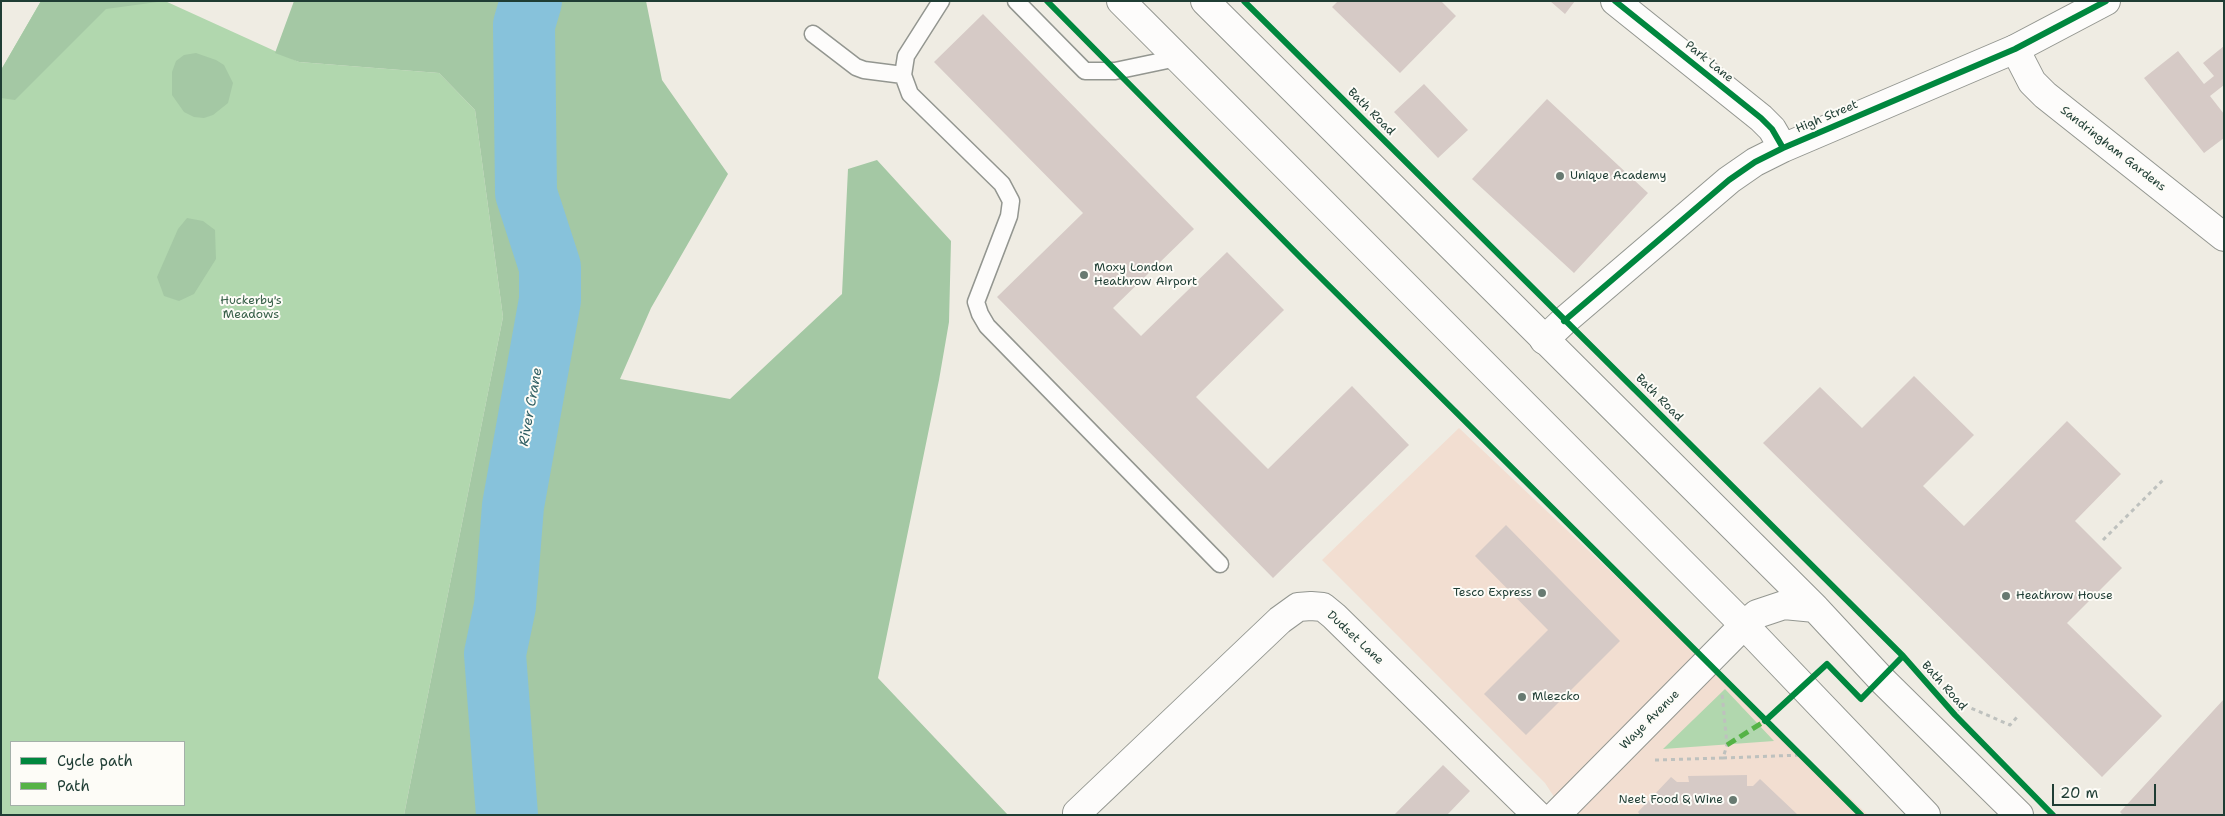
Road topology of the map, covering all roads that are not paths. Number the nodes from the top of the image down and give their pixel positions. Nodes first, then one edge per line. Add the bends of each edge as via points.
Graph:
1 (941, 1) edge
2 (1016, 1) edge
3 (1121, 1) edge
4 (1205, 1) edge
5 (2106, 1) edge
6 (1625, 4) edge
7 (813, 34) dead end
8 (2015, 50) junction
9 (1177, 58) junction
10 (903, 75) junction
11 (1783, 148) junction
12 (2224, 237) edge
13 (1544, 340) junction
14 (1220, 564) dead end
15 (1815, 608) junction
16 (1744, 625) junction
17 (1556, 813) edge
18 (1076, 814) edge
19 (1926, 815) edge
20 (2019, 815) edge

1 - 10 lane via 906,56
2 - 9 lane via 1085,70 1115,71
3 - 9 main road
4 - 13 main road
5 - 8 main road, High Street
6 - 11 main road, Park Lane via 1761,118
7 - 10 lane via 856,67
8 - 11 main road, High Street
8 - 12 main road, Sandringham Gardens via 2032,82 2044,95
9 - 16 main road
10 - 14 lane via 910,94 1002,184 1011,201 1009,216 976,302 986,326
11 - 13 main road, High Street via 1729,180
13 - 15 main road
15 - 16 main road, Waye Avenue via 1784,606 1757,614
15 - 20 main road via 1881,679
16 - 17 main road, Waye Avenue via 1714,669
16 - 19 main road
17 - 18 main road, Dudset Lane via 1334,616 1323,608 1311,606 1298,607 1280,620

